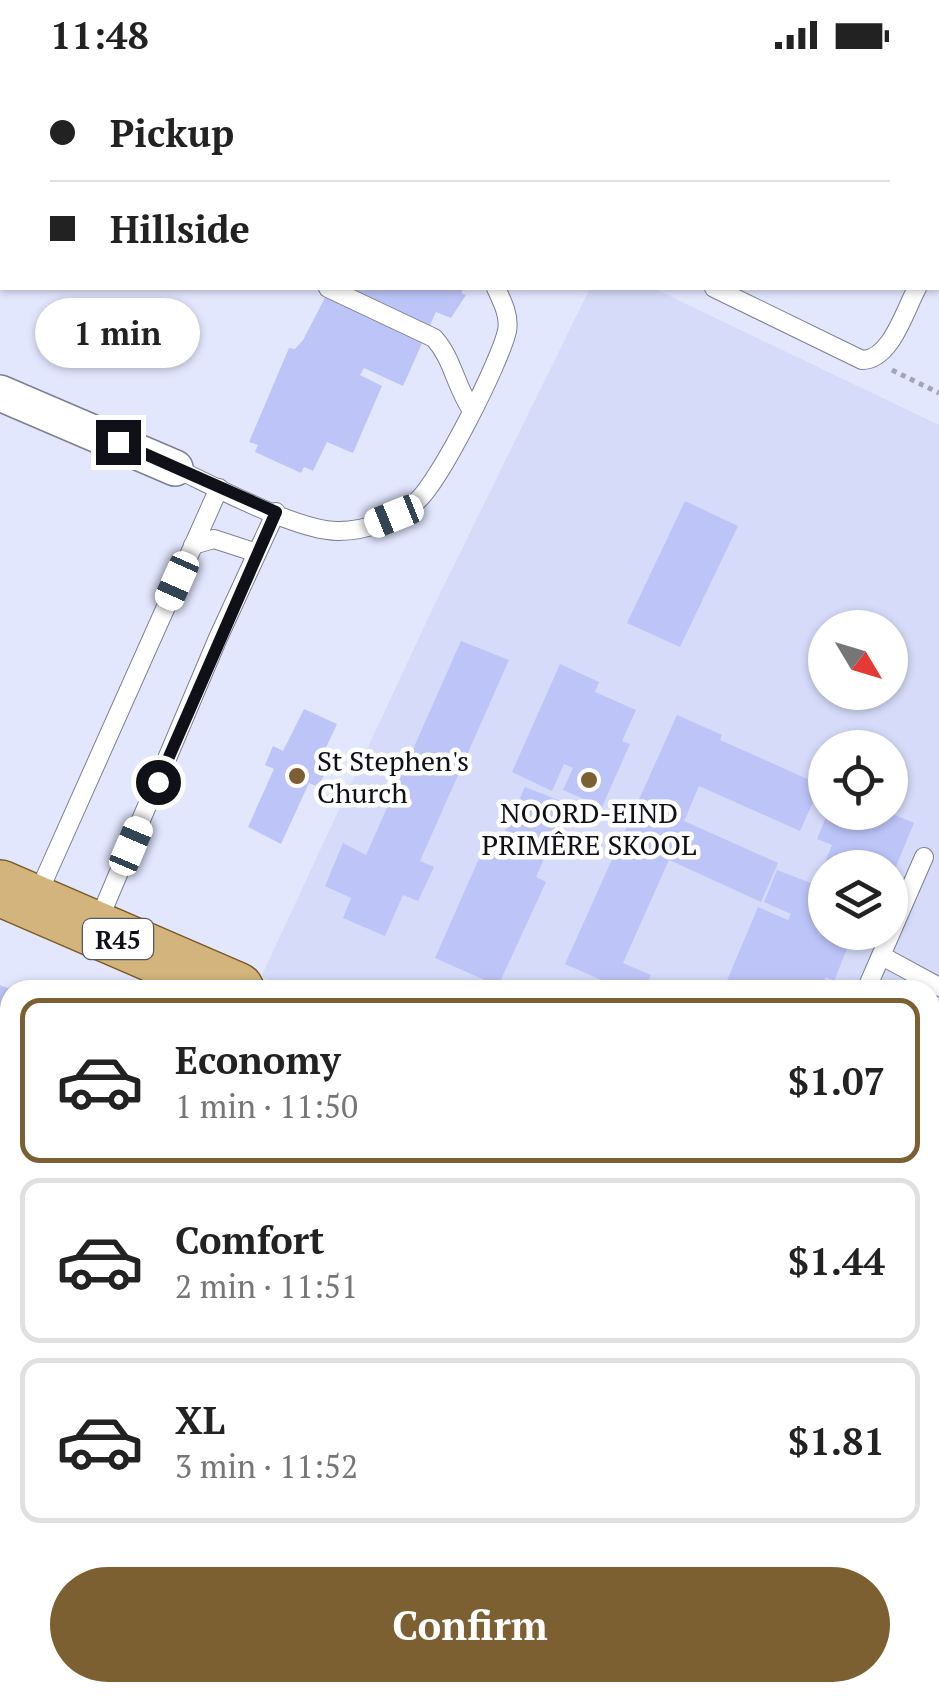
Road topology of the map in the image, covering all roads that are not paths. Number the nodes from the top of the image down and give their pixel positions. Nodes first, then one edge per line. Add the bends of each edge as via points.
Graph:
1 (332, 290) edge
2 (497, 290) edge
3 (718, 290) edge
4 (916, 290) edge
5 (0, 394) edge
6 (471, 408) junction
7 (175, 468) joint
8 (219, 488) junction
9 (276, 512) junction
10 (193, 545) junction
11 (257, 553) junction
12 (924, 857) dead end
13 (17, 896) edge
14 (95, 930) junction
15 (882, 956) junction
16 (205, 980) edge
17 (871, 980) edge
18 (926, 980) edge

1 - 6 lane via 434,338
2 - 6 lane via 507,330
3 - 4 lane via 862,360 886,349
5 - 7 street
6 - 9 lane via 436,478 394,516 338,532
7 - 8 lane
8 - 9 lane
8 - 10 lane
9 - 11 lane
10 - 11 lane via 214,539
10 - 13 lane
11 - 14 lane
12 - 15 lane
13 - 14 main road, R45
14 - 16 main road, R45
15 - 17 lane
15 - 18 lane

